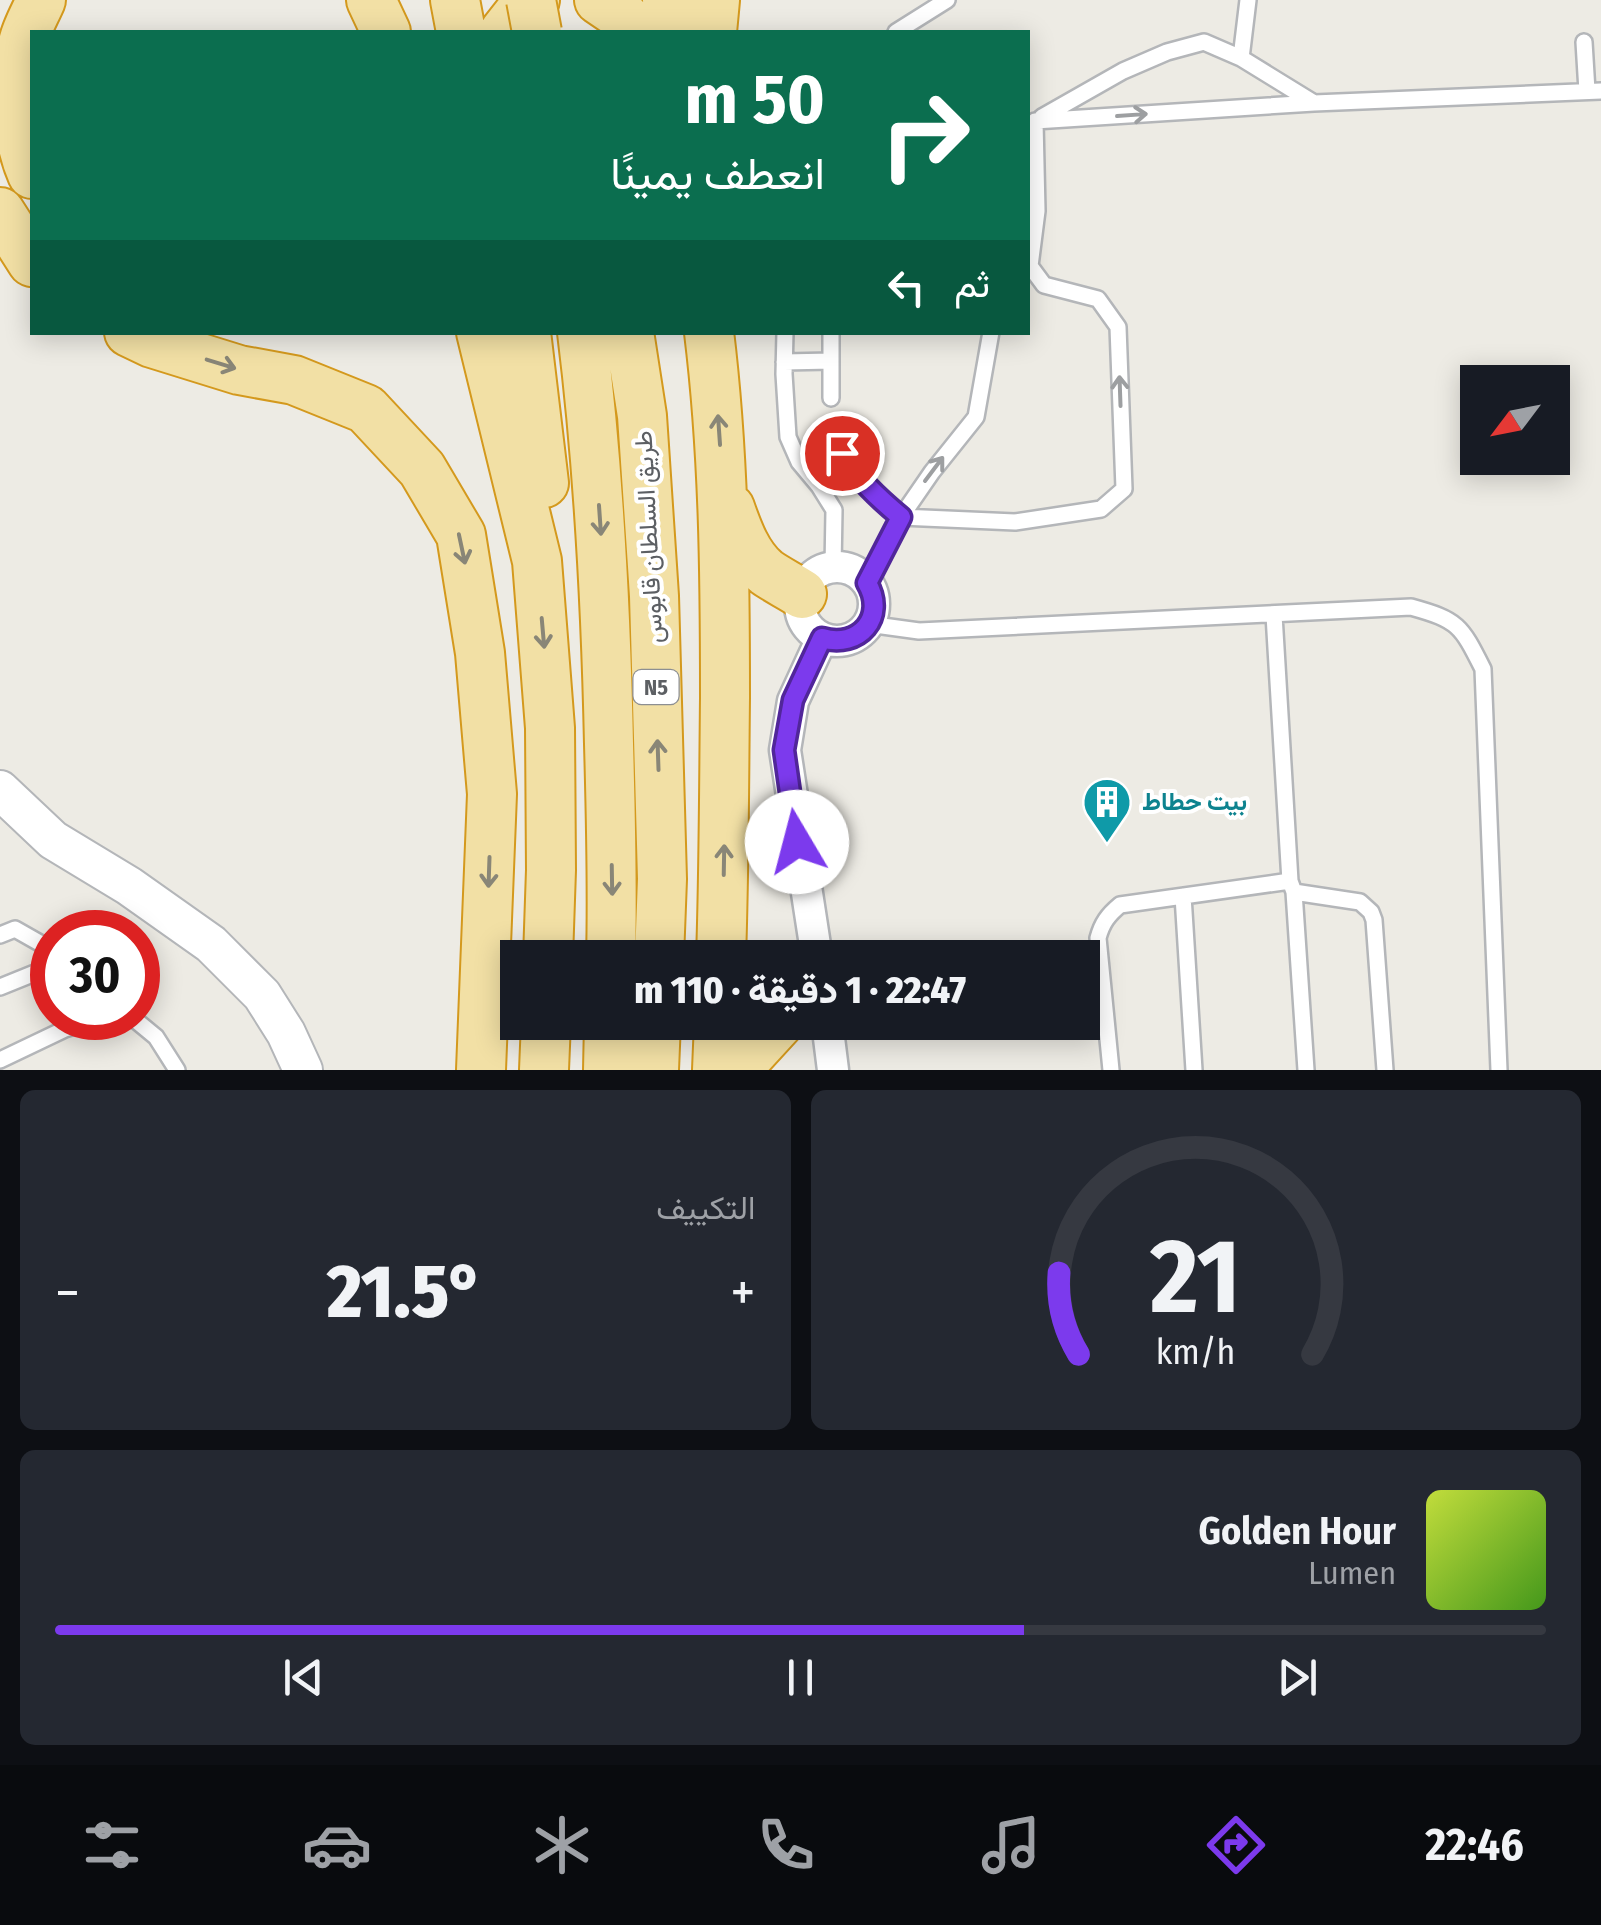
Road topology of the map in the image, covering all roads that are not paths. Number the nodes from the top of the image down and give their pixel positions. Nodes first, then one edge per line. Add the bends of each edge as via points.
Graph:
1 (41, 0) edge
2 (371, 0) edge
3 (406, 0) edge
4 (455, 0) edge
5 (533, 0) edge
6 (576, 0) edge
7 (600, 0) edge
8 (667, 0) edge
9 (715, 0) edge
10 (947, 0) edge
11 (1248, 0) edge
12 (385, 30) edge
13 (412, 30) edge
14 (460, 30) edge
15 (506, 30) edge
16 (537, 30) edge
17 (582, 30) edge
18 (636, 30) edge
19 (672, 30) edge
20 (712, 30) edge
21 (899, 30) edge
22 (1584, 42) dead end
23 (1242, 58) junction
24 (1594, 91) edge
25 (1314, 103) junction
26 (1031, 123) edge
27 (30, 169) edge
28 (0, 212) edge
29 (30, 259) edge
30 (135, 335) edge
31 (483, 335) edge
32 (526, 335) edge
33 (582, 335) edge
34 (629, 335) edge
35 (709, 335) edge
36 (785, 335) edge
37 (831, 335) edge
38 (990, 335) edge
39 (830, 361) junction
40 (784, 362) junction
41 (831, 398) dead end
42 (836, 440) dead end
43 (723, 488) junction
44 (901, 517) junction
45 (537, 561) junction
46 (817, 580) junction
47 (867, 583) junction
48 (1274, 615) junction
49 (868, 624) junction
50 (822, 638) junction
51 (0, 790) edge
52 (1292, 886) junction
53 (1183, 896) junction
54 (0, 936) edge
55 (30, 938) edge
56 (549, 940) edge
57 (611, 940) edge
58 (660, 940) edge
59 (721, 940) edge
60 (814, 940) edge
61 (30, 975) edge
62 (0, 987) edge
63 (262, 995) junction
64 (43, 1040) edge
65 (158, 1040) edge
66 (545, 1040) edge
67 (609, 1040) edge
68 (655, 1040) edge
69 (718, 1040) edge
70 (764, 1040) edge
71 (829, 1040) edge
72 (0, 1060) edge
73 (177, 1070) edge
74 (277, 1070) edge
75 (303, 1070) edge
76 (481, 1070) edge
77 (544, 1070) edge
78 (608, 1070) edge
79 (654, 1070) edge
80 (717, 1070) edge
81 (744, 1070) edge
82 (833, 1070) edge
83 (1111, 1070) edge
84 (1194, 1070) edge
85 (1306, 1070) edge
86 (1385, 1070) edge
87 (1499, 1070) edge

1 - 27 highway via 23,42 18,90
2 - 12 highway
3 - 13 highway
4 - 14 highway
5 - 15 highway
5 - 16 highway, bridge
6 - 17 highway
7 - 18 highway
8 - 19 highway
9 - 20 highway
10 - 21 lane
11 - 23 lane
22 - 24 lane
23 - 25 lane
23 - 26 lane via 1204,42 1167,52
24 - 25 lane
26 -> 25 lane
44 -> 26 lane via 1015,522 1102,509 1124,489 1118,327 1098,299 1044,285 1030,266 1037,212
28 - 29 highway
30 -> 76 highway via 239,370 294,380 366,409 422,469 461,536 480,652 492,794
31 - 45 highway
32 - 45 highway via 545,492
33 -> 57 highway, طريق السلطان قابوس / N5 via 606,609
58 -> 34 highway, طريق السلطان قابوس / N5 via 655,634 642,416
43 -> 35 highway
36 - 40 lane
37 - 39 lane
44 -> 38 lane via 976,416
39 - 40 lane
39 - 41 lane
40 - 46 lane via 788,437 834,510
42 - 44 lane via 856,476
43 - 46 highway via 738,533 768,573
59 -> 43 highway
44 - 47 lane
45 -> 56 highway via 550,728
46 - 47 street via 856,572
46 - 50 street via 800,604 806,624
47 - 49 street via 873,599
48 - 49 lane via 919,630
48 - 52 lane
48 - 87 lane via 1410,607 1441,616 1465,633 1483,669
49 - 50 street via 850,639
50 - 60 street via 793,700 784,750
51 - 63 street via 52,840 212,944
52 - 53 lane
52 - 85 lane
52 - 86 lane via 1360,902 1371,912
53 - 83 lane via 1120,905 1102,925
53 - 84 lane
54 - 55 lane via 15,929
61 - 62 lane
63 - 74 street
63 - 75 street
64 - 72 lane
65 - 73 lane
66 - 77 highway
67 - 78 highway
68 - 79 highway
69 - 80 highway
70 - 81 highway
71 - 82 street

